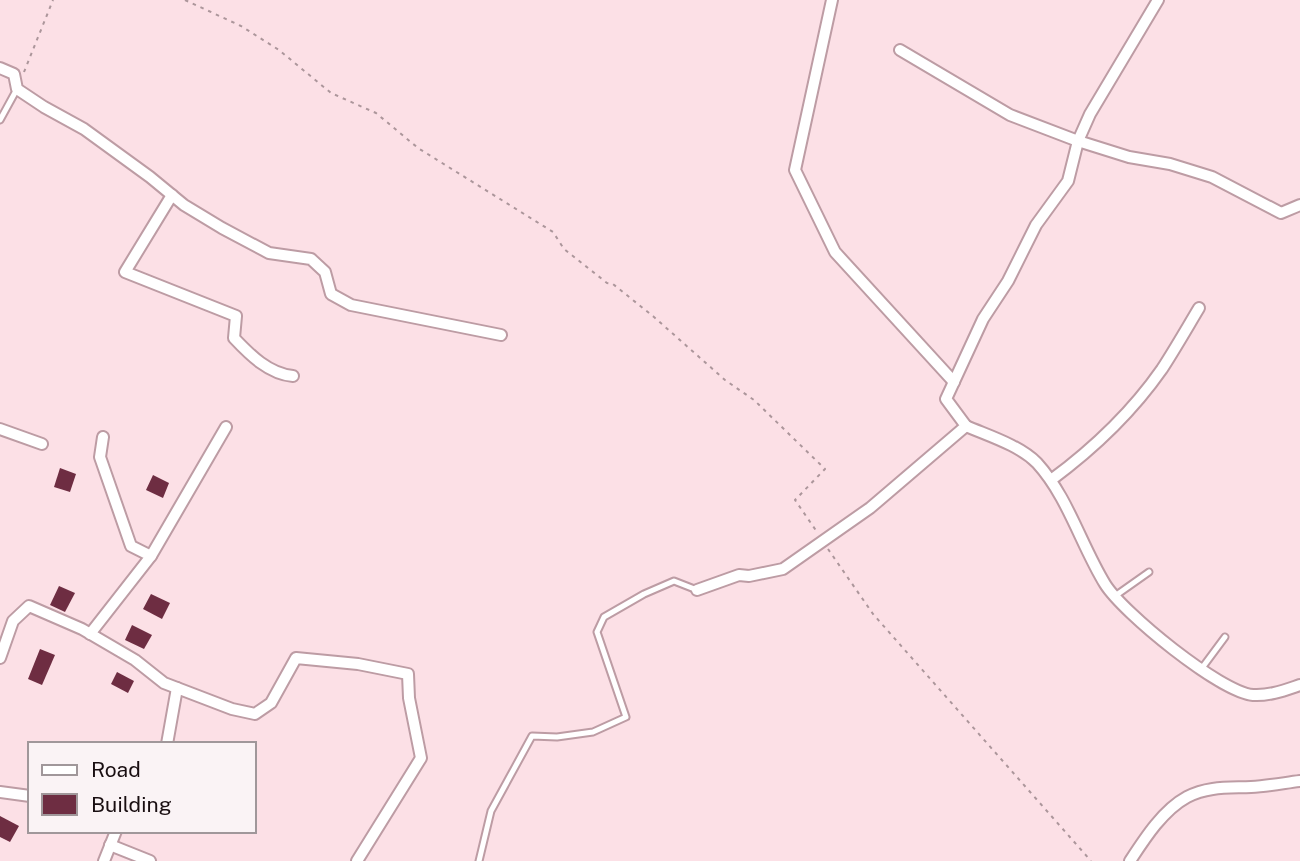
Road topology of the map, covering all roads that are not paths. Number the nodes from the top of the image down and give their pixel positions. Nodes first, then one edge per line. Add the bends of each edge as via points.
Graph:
1 (831, 0) edge
2 (1158, 0) edge
3 (900, 50) dead end
4 (0, 68) edge
5 (18, 89) junction
6 (0, 120) edge
7 (1078, 141) junction
8 (172, 195) junction
9 (1300, 205) edge
10 (1199, 309) dead end
11 (501, 335) dead end
12 (293, 376) dead end
13 (954, 382) junction
14 (966, 426) junction
15 (226, 427) dead end
16 (0, 429) edge
17 (103, 437) dead end
18 (42, 444) dead end
19 (1051, 481) junction
20 (151, 556) junction
21 (1149, 572) dead end
22 (697, 590) joint
23 (1115, 596) junction
24 (90, 634) junction
25 (1226, 637) dead end
26 (0, 658) edge
27 (1202, 668) junction
28 (1300, 685) edge
29 (177, 688) junction
30 (167, 742) edge
31 (1300, 781) edge
32 (0, 792) edge
33 (28, 796) edge
34 (115, 833) edge
35 (110, 845) junction
36 (1135, 859) edge
37 (104, 861) edge
38 (150, 861) edge
39 (356, 861) edge
40 (479, 861) edge

1 - 13 street via 795,170 835,252
2 - 7 street
3 - 7 street via 1010,115
4 - 5 street via 14,74
5 - 6 lane
5 - 8 street via 83,129
7 - 9 street via 1212,177 1281,213
7 - 13 street via 1068,181 1036,225
8 - 11 street via 269,253 311,259 325,272 331,294 351,305
8 - 12 street via 125,272 236,316 234,338 250,355
10 - 19 street via 1161,370 1115,425
13 - 14 street via 946,399
14 - 19 street via 1034,461
14 - 22 street via 870,508 783,569 739,575
15 - 20 street
16 - 18 street
17 - 20 street via 100,457 131,546
19 - 23 street
20 - 24 street
21 - 23 lane
22 - 40 lane via 674,581 604,617 597,632 626,717 593,732 532,736 491,811
23 - 27 street via 1141,624
24 - 26 street via 29,606 13,621
24 - 29 street
25 - 27 lane
27 - 28 street via 1227,686 1251,695 1274,694
29 - 30 street
29 - 39 street via 255,714 271,703 296,658 408,674 421,758
31 - 36 street via 1223,787 1185,798 1167,812
32 - 33 street
34 - 35 street
35 - 37 street
35 - 38 street

